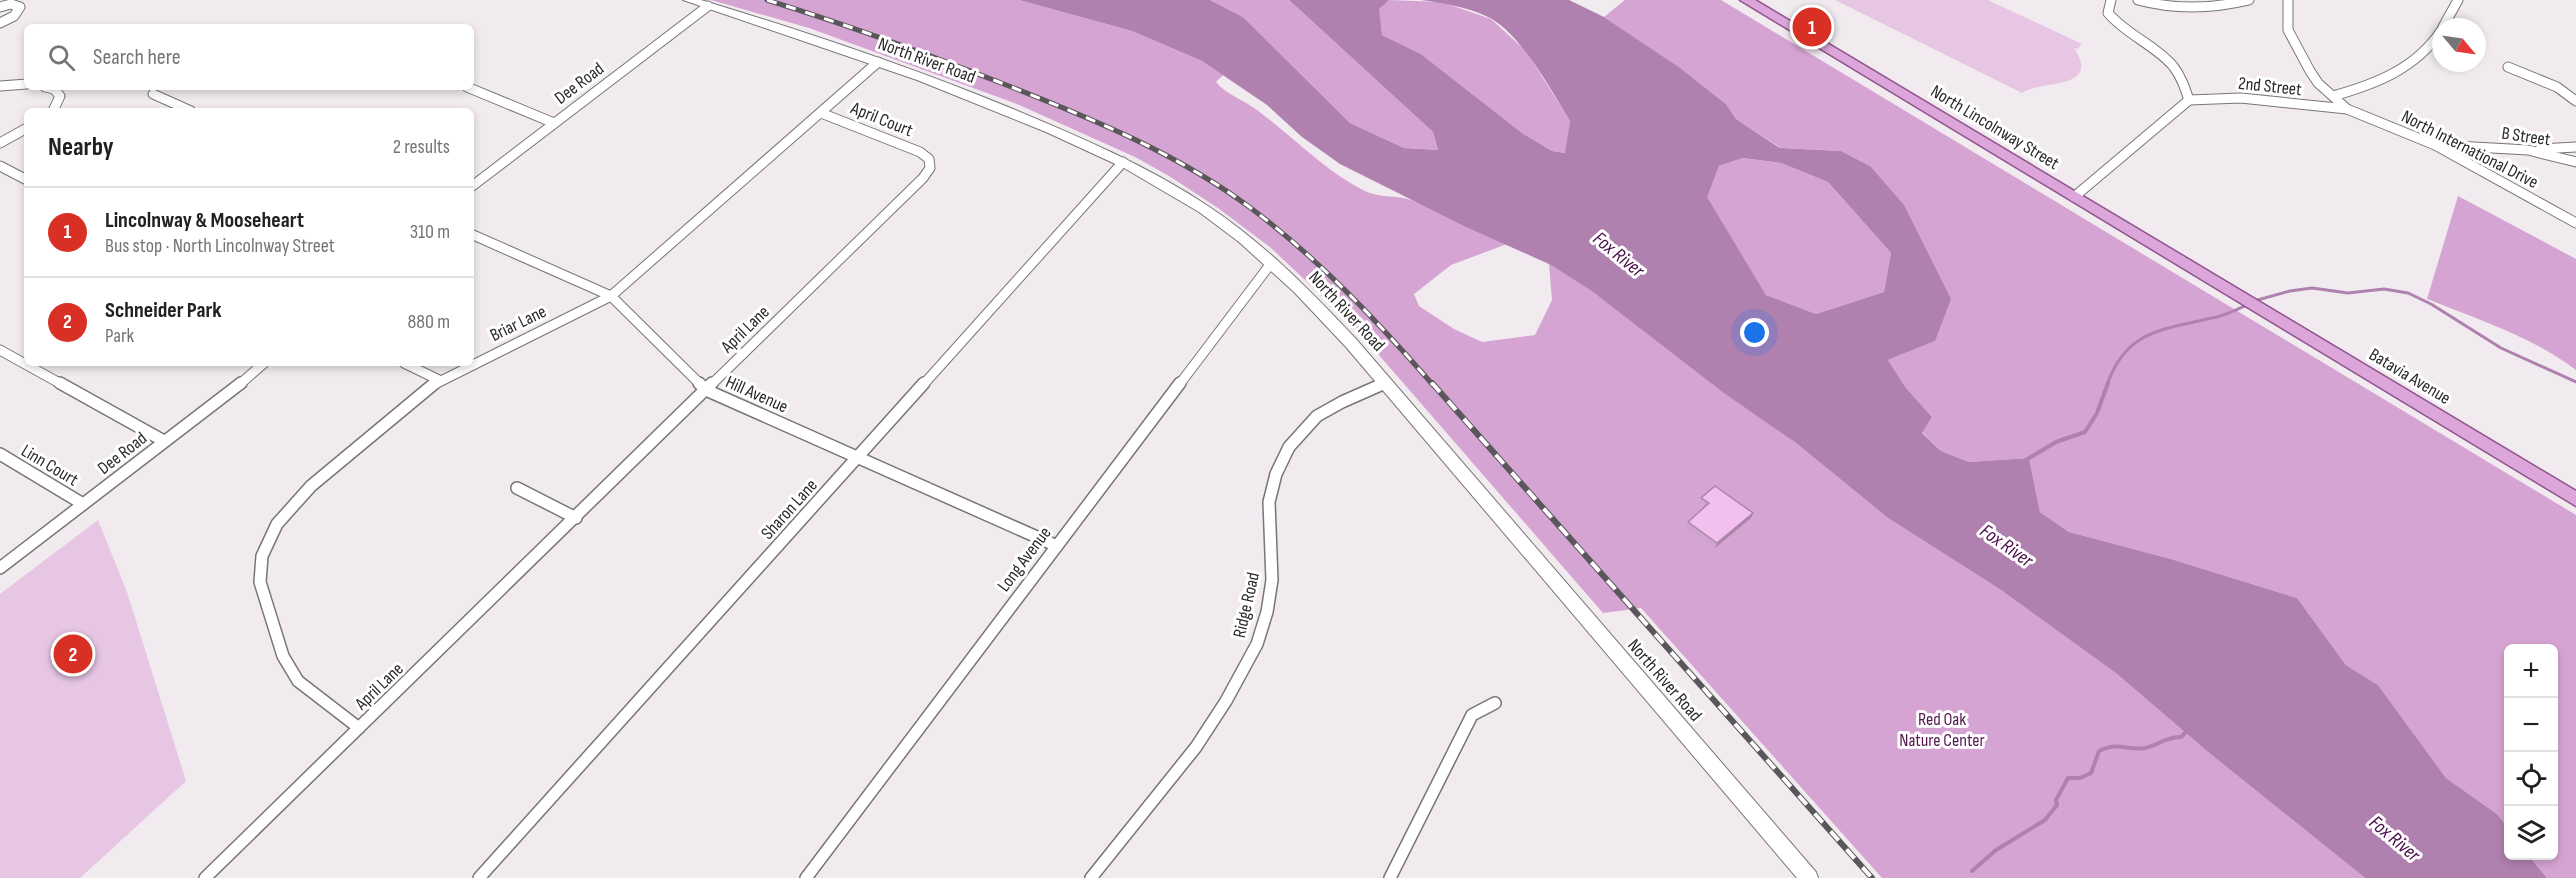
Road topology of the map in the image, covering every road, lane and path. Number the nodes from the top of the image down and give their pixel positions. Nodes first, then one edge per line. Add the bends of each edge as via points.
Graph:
1 (689, 0) edge
2 (1746, 0) edge
3 (2111, 0) edge
4 (2138, 0) edge
5 (2249, 0) edge
6 (2288, 0) edge
7 (2458, 0) edge
8 (708, 6) junction
9 (0, 7) edge
10 (2448, 18) edge
11 (0, 23) edge
12 (2432, 42) edge
13 (878, 62) junction
14 (2508, 67) dead end
15 (24, 84) edge
16 (0, 86) edge
17 (55, 90) edge
18 (474, 90) edge
19 (153, 94) dead end
20 (2333, 96) junction
21 (2574, 97) edge
22 (2189, 100) junction
23 (54, 108) edge
24 (184, 108) edge
25 (2347, 109) junction
26 (821, 113) junction
27 (554, 123) junction
28 (24, 130) edge
29 (0, 143) edge
30 (2435, 145) junction
31 (2576, 147) edge
32 (2528, 150) junction
33 (929, 159) joint
34 (1123, 162) junction
35 (2576, 162) edge
36 (0, 166) edge
37 (24, 178) edge
38 (474, 185) edge
39 (2074, 197) junction
40 (2576, 223) edge
41 (474, 235) edge
42 (1272, 262) junction
43 (2223, 287) joint
44 (611, 296) junction
45 (0, 350) edge
46 (24, 363) edge
47 (474, 363) edge
48 (29, 366) edge
49 (261, 366) edge
50 (410, 366) edge
51 (468, 366) edge
52 (439, 380) junction
53 (1386, 383) junction
54 (706, 390) junction
55 (164, 441) junction
56 (0, 454) edge
57 (858, 457) junction
58 (517, 488) dead end
59 (2576, 499) edge
60 (83, 504) junction
61 (576, 518) junction
62 (1056, 546) junction
63 (0, 568) edge
64 (1495, 703) dead end
65 (359, 728) junction
66 (206, 878) edge
67 (479, 878) edge
68 (806, 878) edge
69 (1091, 878) edge
70 (1390, 878) edge
71 (1809, 878) edge

1 - 8 main road, North River Road
2 - 39 main road, North Lincolnway Street
3 - 22 street via 2108,13 2117,26 2157,50 2175,67
4 - 5 street via 2154,5 2202,7
6 - 20 street via 2288,30 2318,83
7 - 10 street
8 - 13 main road, North River Road
8 - 27 street, Dee Road
9 - 11 street via 20,7 14,16
12 - 20 street via 2403,69 2370,87
13 - 26 street, Briar Lane
13 - 34 main road, North River Road via 1020,116
14 - 21 street
15 - 16 street
17 - 23 street via 60,96
18 - 27 street
19 - 24 street
20 - 25 street
22 - 25 street, 2nd Street via 2258,99
22 - 39 street
25 - 30 street, North International Drive
26 - 33 street, April Court
26 - 44 street, Briar Lane
27 - 38 street, Dee Road
28 - 29 street
30 - 32 street, B Street
30 - 40 street, North International Drive
31 - 32 street
32 - 35 street, B Street
33 - 54 street, April Lane via 930,168 923,178
34 - 42 main road, North River Road via 1205,210
34 - 57 street, Sharon Lane
36 - 37 street
39 - 43 main road, North Lincolnway Street
41 - 44 street, Hill Avenue
42 - 53 main road, North River Road
42 - 62 street, Long Avenue
43 - 59 main road, Batavia Avenue
44 - 47 street, Briar Lane
44 - 54 street, Hill Avenue
45 - 46 street
48 - 55 street
49 - 55 street, Dee Road
50 - 52 street
51 - 52 street, Briar Lane
52 - 65 street, Briar Lane via 297,499 277,524 262,556 260,582 290,669 311,693
53 - 69 street, Ridge Road via 1315,418 1285,456 1268,500 1273,568 1264,623 1254,650 1174,777 1134,820
53 - 71 main road, North River Road
54 - 57 street, Hill Avenue
54 - 61 street, April Lane
55 - 60 street, Dee Road
56 - 60 street, Linn Court
57 - 62 street, Hill Avenue
57 - 67 street, Sharon Lane
58 - 61 street
60 - 63 street, Dee Road
61 - 65 street, April Lane
62 - 68 street, Long Avenue
64 - 70 street via 1472,715
65 - 66 street, April Lane

